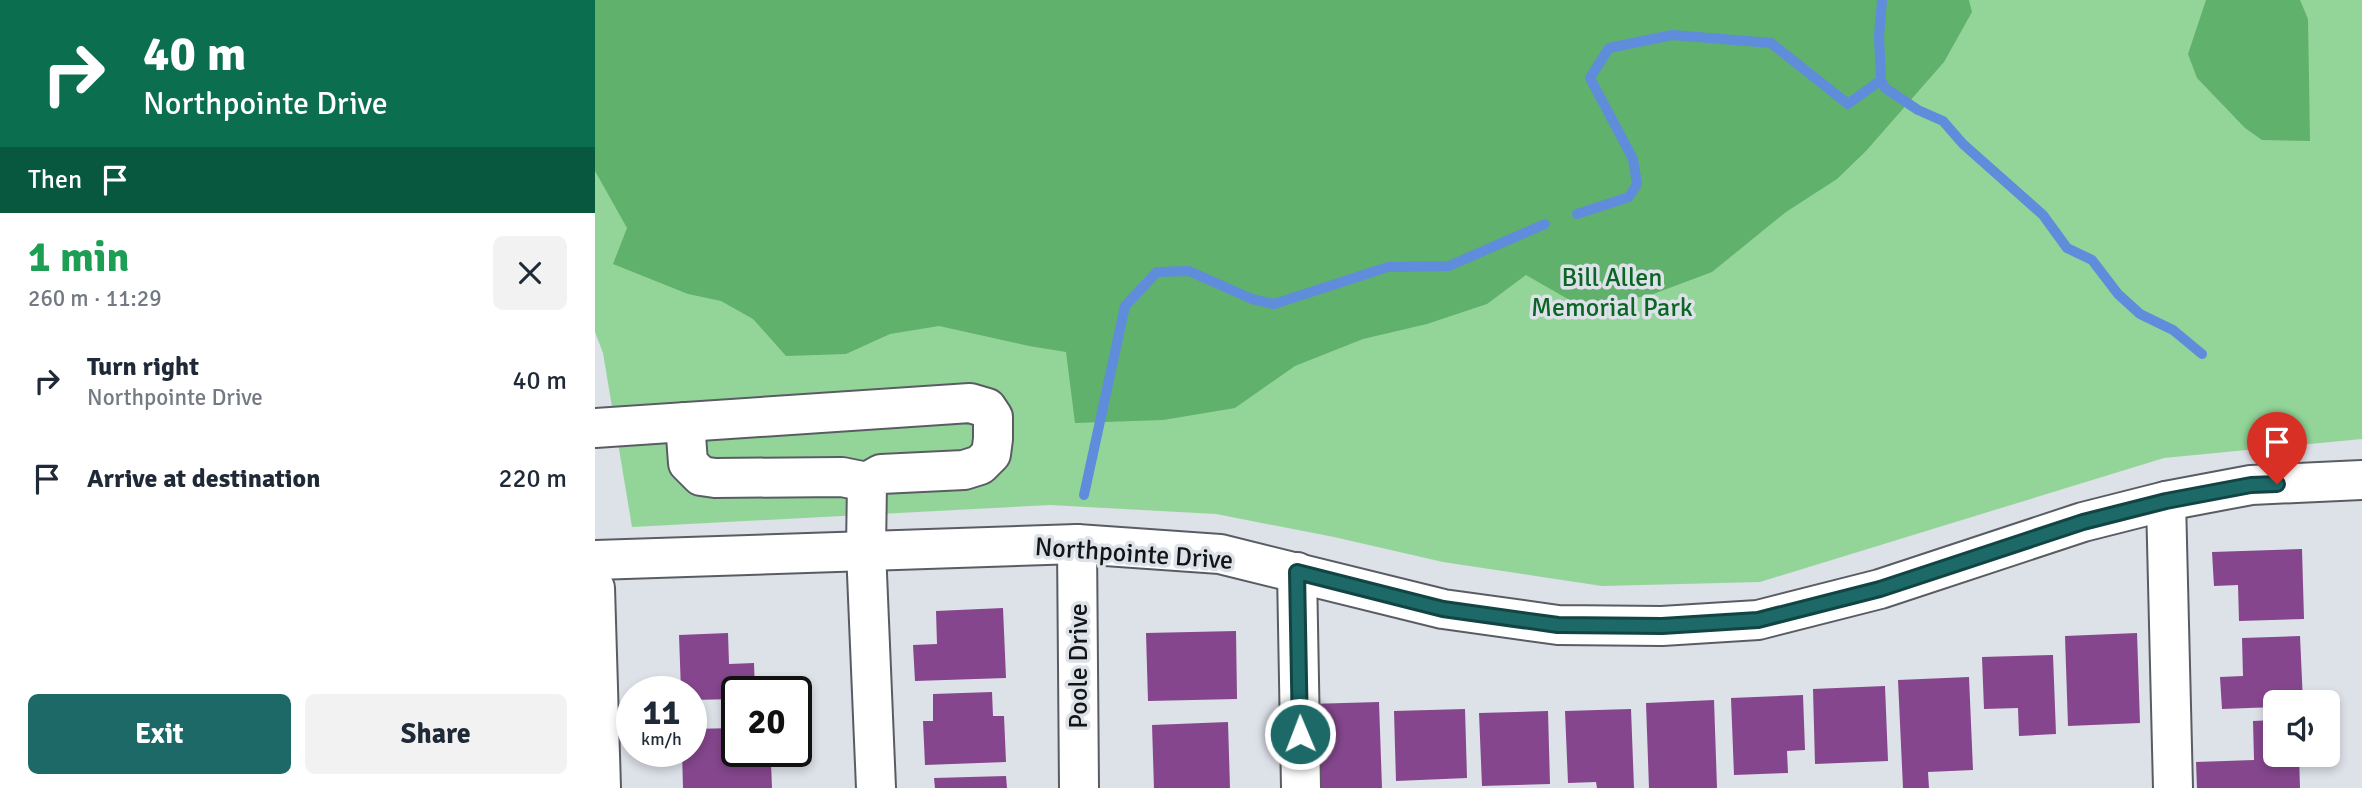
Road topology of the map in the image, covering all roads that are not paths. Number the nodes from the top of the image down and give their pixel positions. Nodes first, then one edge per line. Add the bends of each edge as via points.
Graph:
1 (685, 422) junction
2 (595, 428) edge
3 (2362, 480) edge
4 (867, 482) junction
5 (2166, 501) junction
6 (1077, 544) junction
7 (866, 550) junction
8 (595, 560) edge
9 (1297, 572) junction
10 (595, 588) edge
11 (601, 788) edge
12 (876, 788) edge
13 (1079, 788) edge
14 (1301, 788) edge
15 (2173, 788) edge

1 - 2 street
1 - 4 street via 688,463 701,476 842,477
1 - 4 street via 970,402 987,408 993,417 991,454 980,465 964,470 881,474
3 - 5 street, Northpointe Drive via 2251,485
4 - 7 street
5 - 9 street, Northpointe Drive via 2083,522 1880,589 1758,620 1662,626 1558,625 1443,609
5 - 15 street
6 - 7 street, Northpointe Drive
6 - 9 street, Northpointe Drive via 1220,554
6 - 13 street, Poole Drive
7 - 8 street, Northpointe Drive
7 - 12 street
9 - 14 street
10 - 11 street

